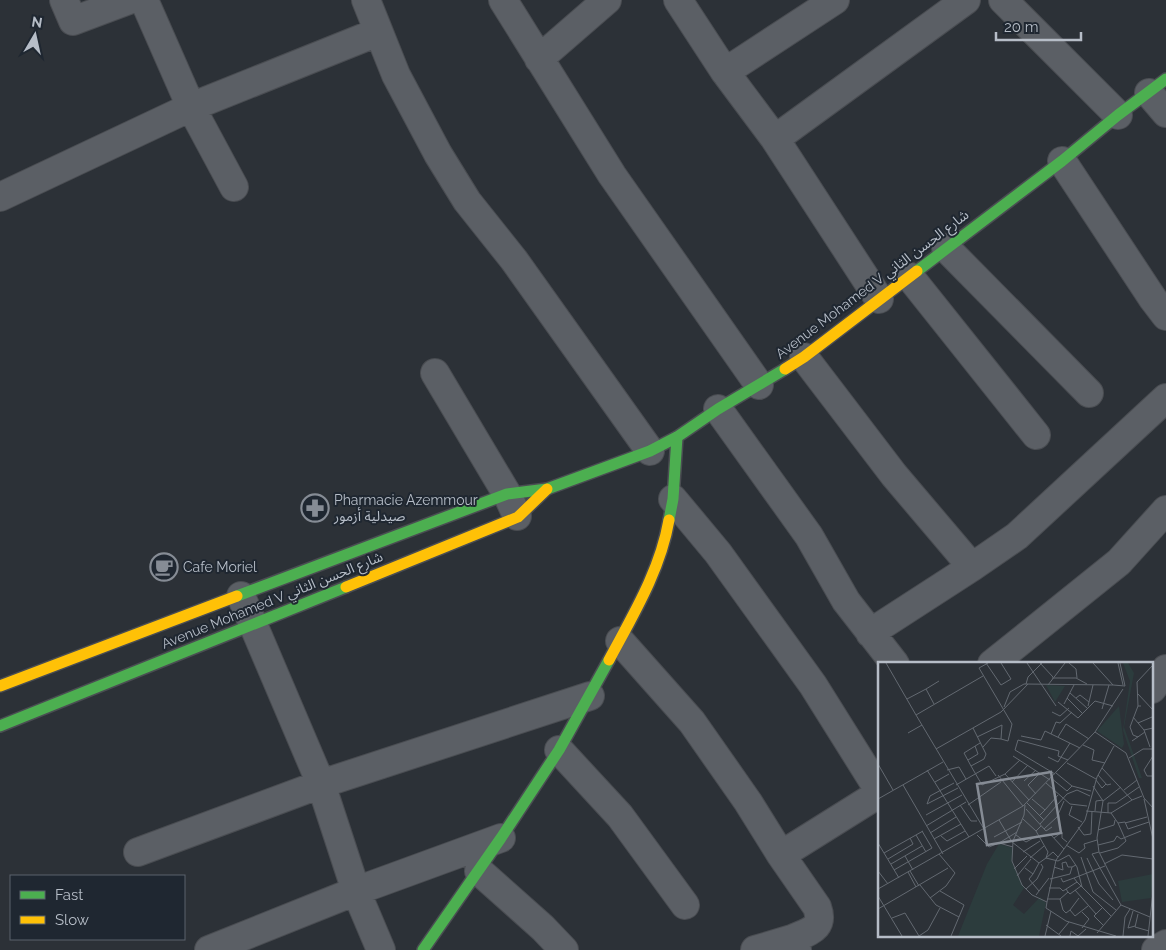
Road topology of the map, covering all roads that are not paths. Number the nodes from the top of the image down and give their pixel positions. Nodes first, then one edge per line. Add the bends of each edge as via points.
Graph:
1 (64, 0) edge
2 (130, 0) edge
3 (144, 0) edge
4 (366, 0) edge
5 (503, 0) edge
6 (607, 0) edge
7 (678, 0) edge
8 (835, 0) edge
9 (966, 0) edge
10 (1003, 0) edge
11 (378, 32) junction
12 (539, 59) junction
13 (725, 72) junction
14 (1160, 95) edge
15 (191, 107) junction
16 (1118, 115) junction
17 (775, 139) junction
18 (1062, 160) junction
19 (234, 187) dead end
20 (0, 197) edge
21 (946, 248) junction
22 (910, 277) junction
23 (879, 299) junction
24 (1166, 316) edge
25 (804, 357) junction
26 (435, 373) dead end
27 (758, 385) junction
28 (1089, 393) dead end
29 (1166, 398) edge
30 (718, 409) junction
31 (1036, 435) dead end
32 (677, 437) junction
33 (650, 451) junction
34 (547, 489) junction
35 (673, 499) junction
36 (512, 506) junction
37 (1166, 510) edge
38 (972, 567) junction
39 (241, 596) junction
40 (252, 624) junction
41 (870, 632) junction
42 (620, 641) junction
43 (893, 662) edge
44 (994, 662) edge
45 (1166, 670) edge
46 (0, 686) edge
47 (1154, 686) edge
48 (590, 696) junction
49 (0, 713) edge
50 (0, 726) edge
51 (559, 750) junction
52 (871, 758) edge
53 (321, 784) junction
54 (878, 784) edge
55 (878, 793) edge
56 (501, 838) junction
57 (138, 852) dead end
58 (781, 855) junction
59 (479, 871) junction
60 (356, 891) junction
61 (685, 905) dead end
62 (1166, 944) edge
63 (795, 945) edge
64 (209, 950) edge
65 (381, 950) edge
66 (423, 950) edge
67 (564, 950) edge
68 (755, 950) edge
69 (1156, 950) edge

1 - 2 street via 73,21
3 - 15 street
4 - 11 street
5 - 12 street
6 - 12 street
7 - 13 street
8 - 13 street
9 - 17 street
10 - 16 street
11 - 15 street
11 - 33 street via 396,75 438,154 468,201
12 - 27 street via 612,175
13 - 17 street
14 - 16 main road, Avenue Mohamed V شارع الحسن الثاني
15 - 19 street
15 - 20 street
16 - 18 main road, Avenue Mohamed V شارع الحسن الثاني
17 - 23 street
18 - 21 main road, Avenue Mohamed V شارع الحسن الثاني
18 - 24 street
21 - 22 main road, Avenue Mohamed V شارع الحسن الثاني
21 - 28 street
22 - 23 main road, Avenue Mohamed V شارع الحسن الثاني
22 - 31 street
23 - 25 main road, Avenue Mohamed V شارع الحسن الثاني
25 - 27 main road, Avenue Mohamed V شارع الحسن الثاني
25 - 38 street via 894,475
26 - 36 street
27 - 30 main road, Avenue Mohamed V شارع الحسن الثاني
29 - 38 street via 1017,536
30 - 32 main road, Avenue Mohamed V شارع الحسن الثاني
30 - 41 street via 809,536 846,601
32 - 33 main road, Avenue Mohamed V شارع الحسن الثاني
32 - 35 main road
33 - 34 main road, Avenue Mohamed V شارع الحسن الثاني
34 - 36 main road, Avenue Mohamed V شارع الحسن الثاني
34 - 36 main road, Avenue Mohamed V شارع الحسن الثاني
35 - 42 main road via 667,534 649,585
35 - 52 street via 718,552 813,685
36 - 39 main road, Avenue Mohamed V شارع الحسن الثاني
36 - 40 main road, Avenue Mohamed V شارع الحسن الثاني
37 - 44 street via 1119,562
38 - 41 street
39 - 40 street
39 - 46 main road, Avenue Mohamed V شارع الحسن الثاني
40 - 50 main road, Avenue Mohamed V شارع الحسن الثاني
40 - 53 street
41 - 43 street
42 - 48 main road
42 - 58 street via 692,722
45 - 47 street
48 - 51 main road
48 - 53 street
49 - 50 street
51 - 56 main road
51 - 61 street via 620,816
52 - 54 street
53 - 57 street
53 - 60 street
55 - 58 street
56 - 59 main road
56 - 60 street
58 - 63 street via 820,913 815,929
59 - 66 main road
59 - 67 street
60 - 64 street
60 - 65 street
62 - 69 street
63 - 68 street

